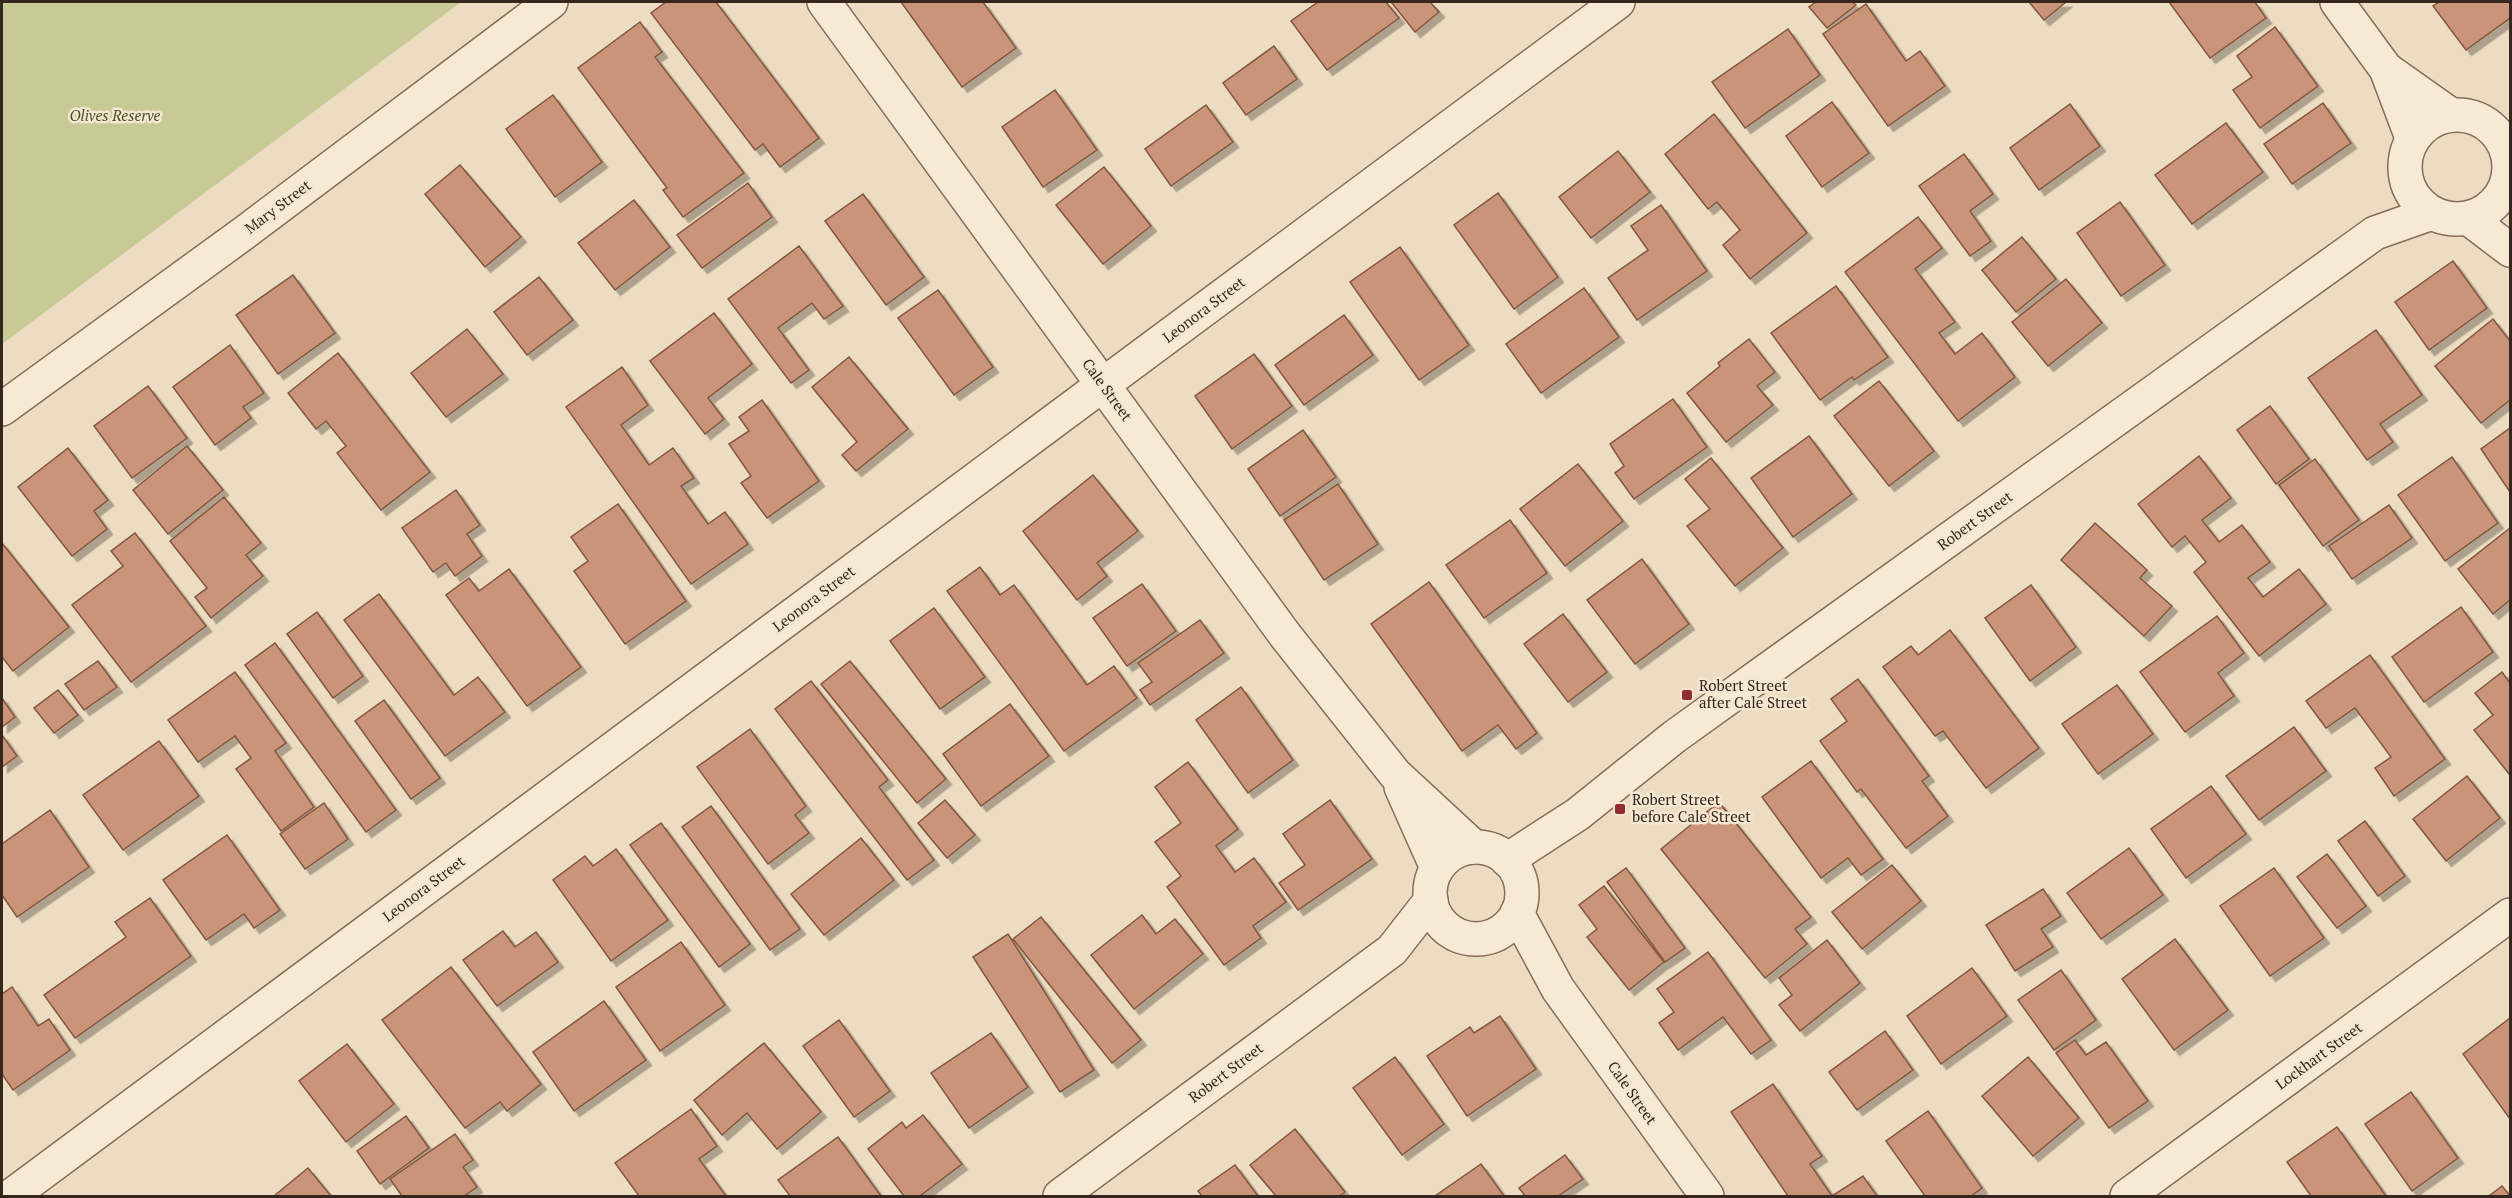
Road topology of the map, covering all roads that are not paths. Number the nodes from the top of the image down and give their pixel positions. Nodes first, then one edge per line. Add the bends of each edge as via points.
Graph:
1 (551, 2) edge
2 (824, 2) edge
3 (1617, 2) edge
4 (2337, 2) edge
5 (2386, 69) junction
6 (2511, 111) edge
7 (2464, 117) junction
8 (2412, 138) junction
9 (2510, 160) edge
10 (2405, 174) junction
11 (2505, 207) edge
12 (2432, 213) junction
13 (2468, 218) junction
14 (2375, 233) junction
15 (2511, 250) edge
16 (1103, 385) junction
17 (2, 409) edge
18 (1395, 774) junction
19 (1578, 813) junction
20 (1474, 847) junction
21 (1507, 860) junction
22 (1437, 868) junction
23 (1431, 900) junction
24 (1519, 901) junction
25 (2511, 915) edge
26 (1477, 936) junction
27 (1392, 950) junction
28 (1558, 989) junction
29 (11, 1197) edge
30 (1060, 1197) edge
31 (1707, 1197) edge
32 (2127, 1197) edge

1 - 17 street, Mary Street
2 - 16 street, Cale Street
3 - 16 street, Leonora Street
4 - 5 street
5 - 7 street
5 - 8 street
6 - 7 street
7 - 8 street via 2441,117
7 - 9 street via 2494,129
8 - 10 street via 2405,155
9 - 11 street
10 - 12 street via 2410,191
10 - 14 street, Robert Street
11 - 13 street
12 - 13 street via 2450,219
12 - 14 street, Robert Street
13 - 15 street
14 - 19 street, Robert Street via 1674,737
16 - 18 street, Cale Street via 1285,635
16 - 29 street, Leonora Street
18 - 20 street, Cale Street
18 - 22 street, Cale Street
19 - 21 street, Robert Street
19 - 24 street, Robert Street
20 - 21 street via 1494,850
20 - 22 street via 1449,854
21 - 24 street via 1520,878
22 - 23 street via 1431,883
23 - 26 street via 1436,915 1450,930
23 - 27 street, Robert Street
24 - 26 street via 1512,921
24 - 28 street, Cale Street
25 - 32 street, Lockhart Street
26 - 27 street, Robert Street
26 - 28 street, Cale Street
27 - 30 street, Robert Street
28 - 31 street, Cale Street

